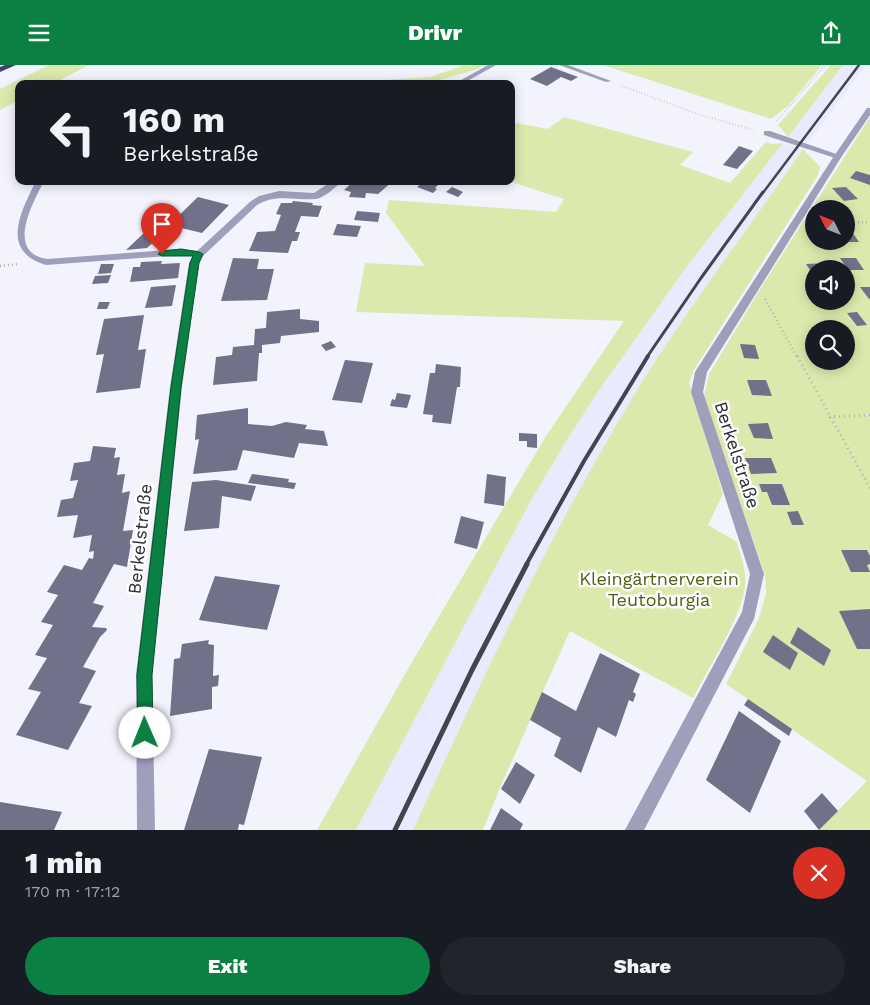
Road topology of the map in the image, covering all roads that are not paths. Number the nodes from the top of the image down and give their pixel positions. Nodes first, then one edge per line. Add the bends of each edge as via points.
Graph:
1 (12, 65) edge
2 (493, 65) edge
3 (562, 65) edge
4 (0, 70) edge
5 (465, 80) edge
6 (608, 81) road end
7 (870, 109) edge
8 (767, 133) road end
9 (838, 156) junction
10 (38, 185) edge
11 (332, 185) edge
12 (199, 254) junction
13 (146, 830) edge
14 (634, 830) edge

1 - 4 highway
2 - 5 lane
3 - 6 lane
7 - 9 street, Berkelstraße
8 - 9 lane
9 - 14 street, Berkelstraße via 701,372 697,392 757,574 749,613
10 - 12 lane via 19,227 19,239 30,256 39,261 181,252
11 - 12 street via 316,196 279,194 262,198
12 - 13 street, Berkelstraße via 194,263 176,387 144,675

